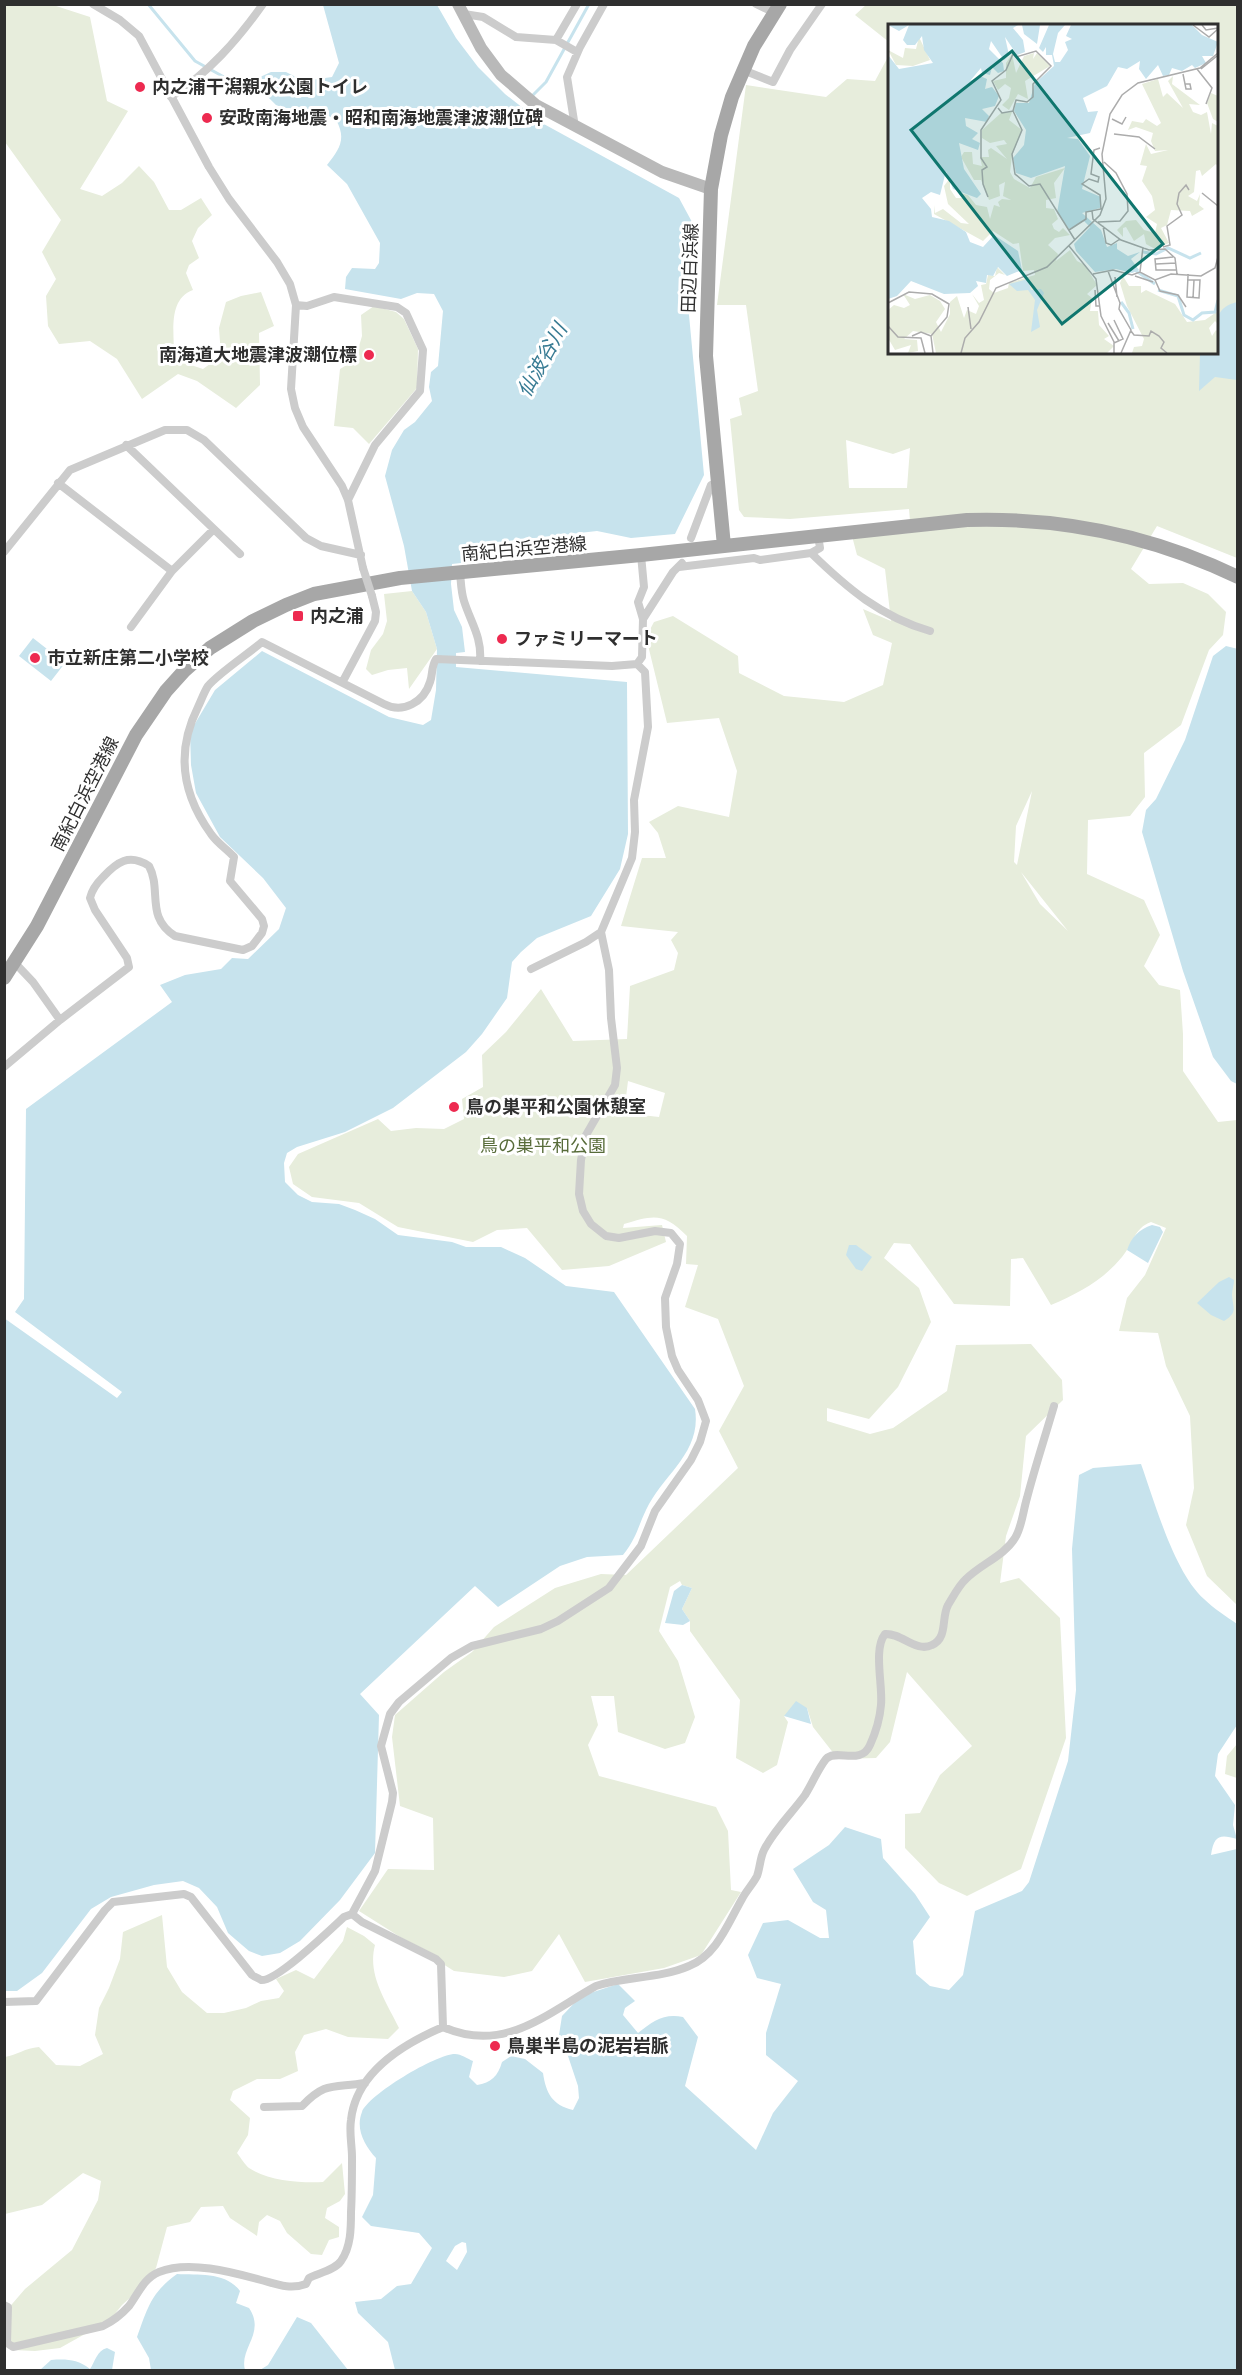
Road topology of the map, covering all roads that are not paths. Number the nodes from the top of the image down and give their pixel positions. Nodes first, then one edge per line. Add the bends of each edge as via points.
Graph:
1 (93, 4) edge
2 (263, 4) edge
3 (577, 4) edge
4 (604, 4) edge
5 (756, 4) edge
6 (822, 4) edge
7 (461, 9) edge
8 (778, 9) edge
9 (559, 42) junction
10 (575, 51) junction
11 (743, 70) junction
12 (171, 97) junction
13 (575, 127) junction
14 (711, 189) junction
15 (296, 305) junction
16 (126, 445) junction
17 (58, 483) junction
18 (717, 483) junction
19 (348, 500) junction
20 (214, 529) junction
21 (818, 535) junction
22 (691, 538) dead end
23 (724, 546) junction
24 (4, 552) edge
25 (811, 553) junction
26 (240, 554) dead end
27 (361, 555) junction
28 (641, 555) junction
29 (172, 571) junction
30 (458, 573) junction
31 (1238, 577) edge
32 (643, 619) junction
33 (131, 627) dead end
34 (930, 631) dead end
35 (480, 661) junction
36 (637, 664) junction
37 (343, 681) junction
38 (601, 932) junction
39 (15, 963) junction
40 (531, 969) dead end
41 (4, 978) edge
42 (60, 1020) junction
43 (4, 1067) edge
44 (1054, 1406) dead end
45 (352, 1914) junction
46 (4, 2002) edge
47 (443, 2026) junction
48 (365, 2083) junction
49 (264, 2107) dead end
50 (4, 2305) edge

1 - 12 street via 139,36
2 - 12 street via 221,58
3 - 9 street
4 - 10 street
5 - 8 street
6 - 11 street via 773,82
7 - 9 street via 516,37
7 - 13 street via 481,48 501,75 519,92
8 - 11 main road, 田辺白浜線
9 - 10 street
10 - 13 street via 567,77
11 - 14 main road, 田辺白浜線 via 726,116
12 - 15 street via 229,199 286,277
13 - 14 street via 662,172
14 - 18 main road, 田辺白浜線 via 706,356
15 - 19 street via 291,389 295,408
15 - 19 street via 307,306 334,297 397,307 406,313 423,350 420,391 375,445
16 - 17 street via 70,470
16 - 20 street
16 - 27 street via 165,430 188,430 204,440 306,538 321,546
17 - 24 street
17 - 29 street
18 - 22 street via 711,484
18 - 23 main road, 田辺白浜線
19 - 27 street
20 - 26 street
20 - 29 street
21 - 23 main road, 南紀白浜空港線
21 - 25 street via 820,548
21 - 31 main road, 南紀白浜空港線 via 967,520 1050,522 1152,542
23 - 28 main road, 南紀白浜空港線
25 - 32 street via 681,565
25 - 34 street via 875,608
27 - 37 street, bridge via 375,621
28 - 30 main road, 南紀白浜空港線
28 - 32 street via 644,587 638,602
29 - 33 street
30 - 35 street via 477,631
30 - 39 main road, 南紀白浜空港線 via 400,578 314,594 225,638 196,659 175,679 136,735
32 - 36 street via 642,657
35 - 36 street
35 - 37 street via 436,659 428,688 403,708 391,708
36 - 38 street via 645,672 648,727 634,800 632,858
37 - 42 street via 262,642 208,686 188,728 184,753 189,787 210,832 235,859 231,884 257,912 264,930 255,943 240,950 175,936 167,931 158,915 148,866 131,859 120,861 97,883 90,898 129,967
38 - 40 street
38 - 45 street via 609,970 617,1068 615,1085 586,1135 579,1194 591,1224 606,1236 619,1238 655,1230 671,1233 680,1244 665,1298 666,1327 672,1356 706,1421 691,1460 654,1511 641,1546 609,1588 541,1629 486,1641 458,1654 390,1714 381,1746 392,1802 375,1871
39 - 41 main road, 南紀白浜空港線
39 - 42 street
42 - 43 street
44 - 47 street via 1017,1535 964,1581 948,1605 941,1638 935,1644 914,1645 893,1634 885,1634 881,1639 881,1708 869,1747 864,1753 827,1758 768,1843 756,1878 708,1954 673,1971 596,1986 512,2032 484,2036
45 - 46 street via 296,1960 270,1978 260,1980 191,1897 184,1894 113,1902 36,2001
45 - 47 street via 441,1964
47 - 48 street via 397,2052
48 - 49 street via 325,2087 302,2106
48 - 50 street via 351,2121 348,2246 336,2266 294,2288 225,2271 182,2267 160,2272 147,2280 116,2319 103,2326 14,2347 8,2343 8,2307

